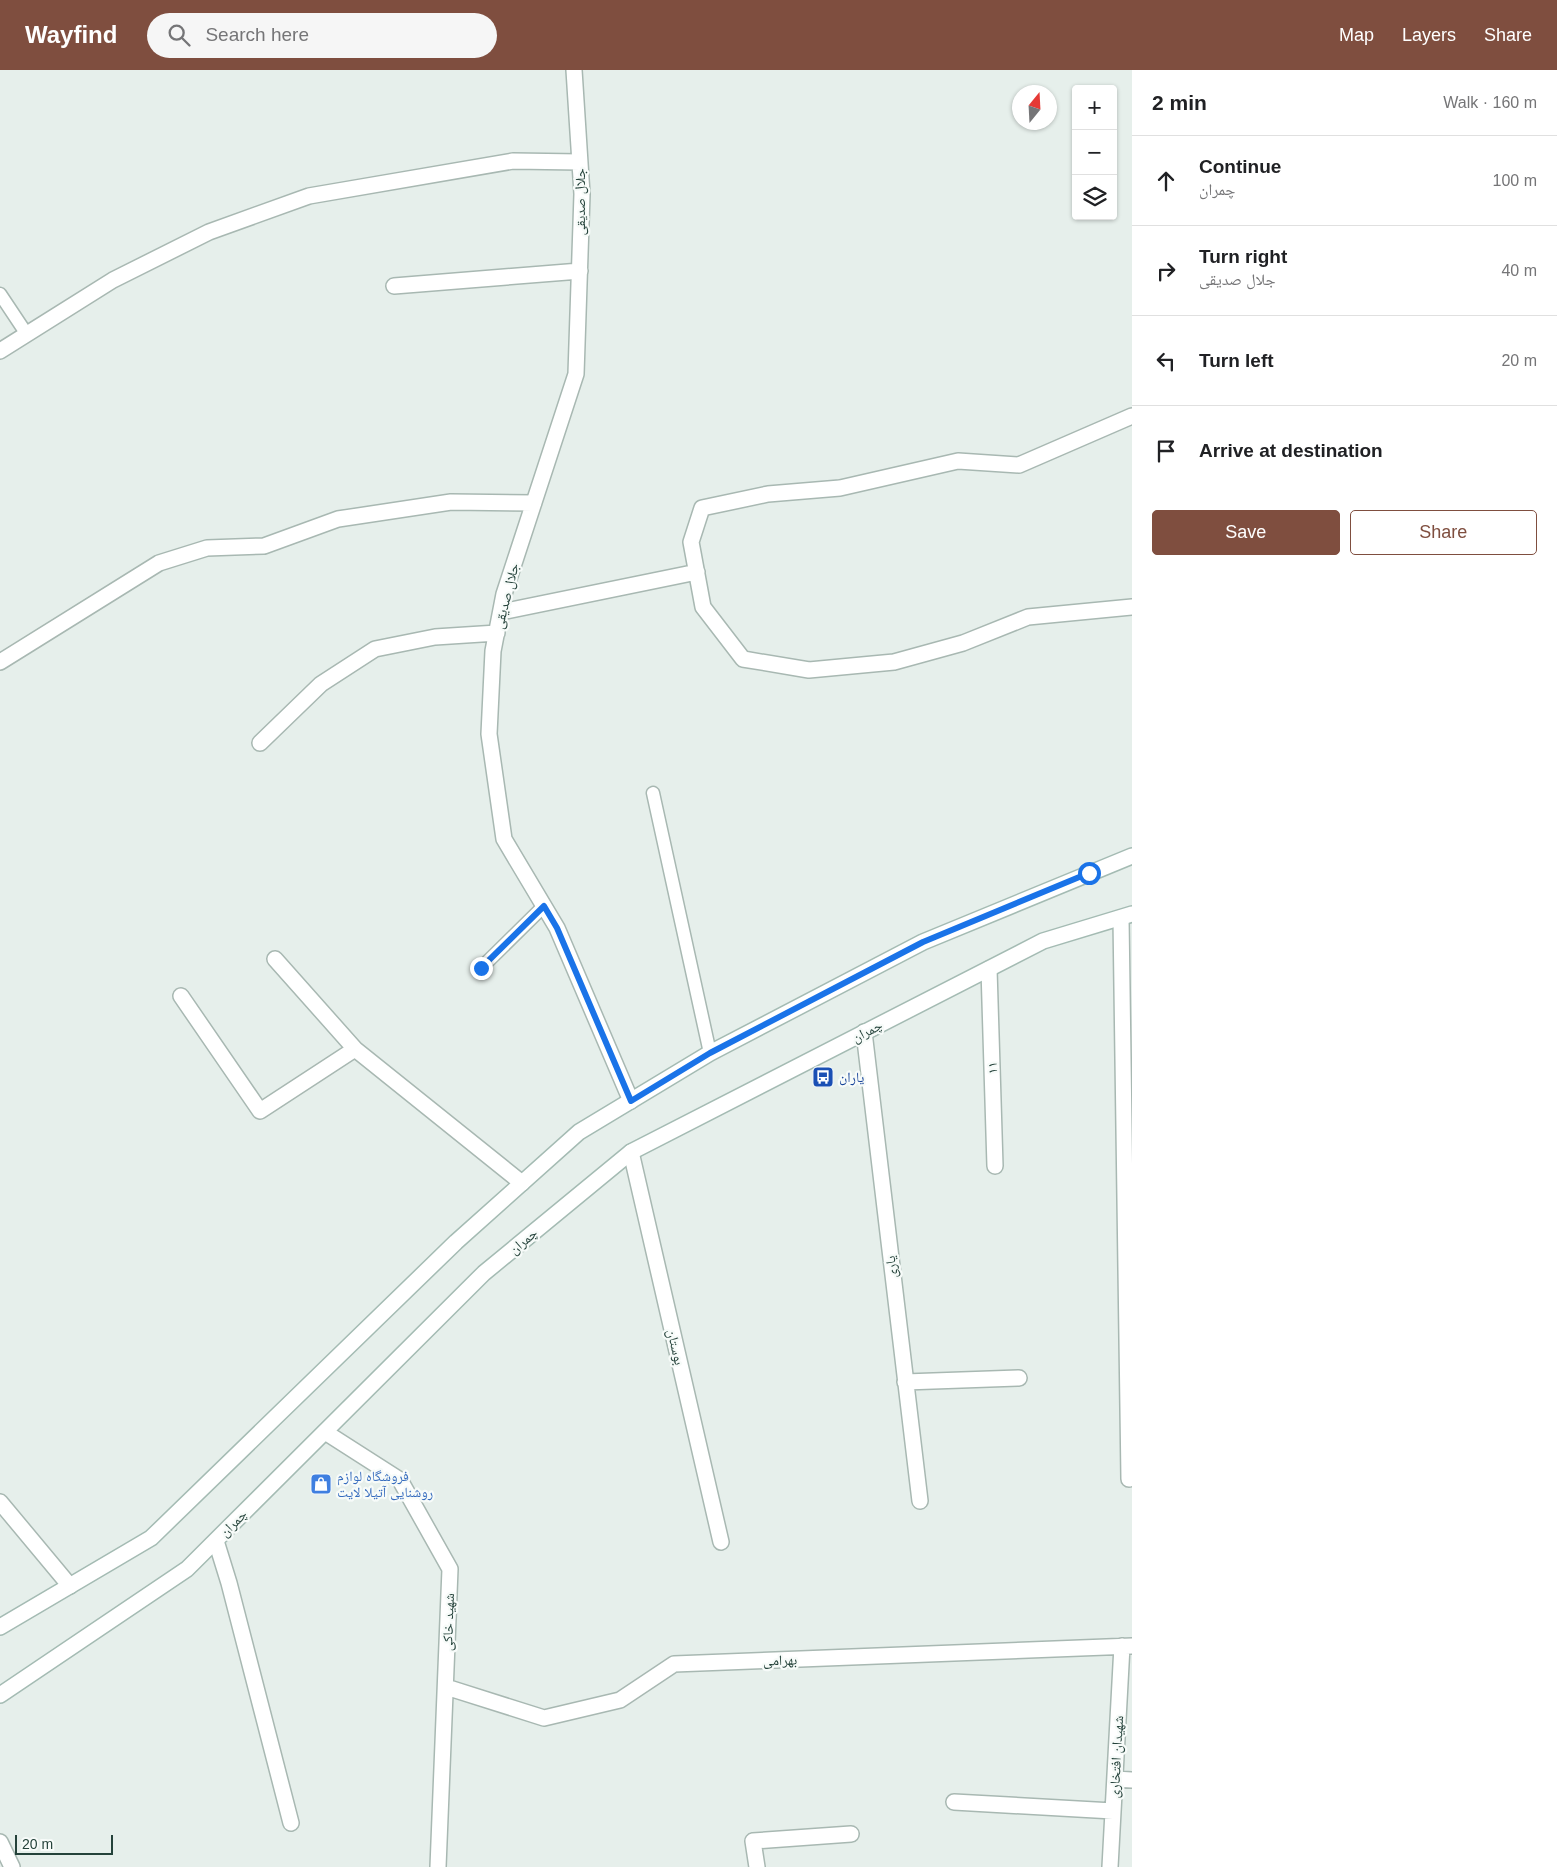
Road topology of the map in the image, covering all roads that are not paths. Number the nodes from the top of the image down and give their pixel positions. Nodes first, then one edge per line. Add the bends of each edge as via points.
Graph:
1 (574, 70) edge
2 (580, 162) junction
3 (580, 271) junction
4 (394, 286) dead end
5 (0, 294) edge
6 (26, 333) junction
7 (0, 352) edge
8 (1132, 416) edge
9 (534, 503) junction
10 (697, 572) junction
11 (1132, 607) edge
12 (501, 612) junction
13 (497, 633) junction
14 (0, 662) edge
15 (260, 743) dead end
16 (653, 793) dead end
17 (1132, 856) edge
18 (544, 906) junction
19 (1127, 916) edge
20 (275, 959) dead end
21 (481, 968) dead end
22 (989, 969) junction
23 (181, 996) dead end
24 (864, 1032) junction
25 (355, 1049) junction
26 (710, 1053) junction
27 (631, 1101) junction
28 (631, 1152) junction
29 (995, 1166) dead end
30 (522, 1183) junction
31 (1019, 1378) dead end
32 (905, 1382) junction
33 (325, 1432) junction
34 (1129, 1479) dead end
35 (920, 1501) dead end
36 (0, 1502) edge
37 (216, 1541) junction
38 (721, 1542) dead end
39 (70, 1586) junction
40 (0, 1628) edge
41 (1127, 1646) edge
42 (446, 1687) junction
43 (0, 1695) edge
44 (1115, 1779) junction
45 (1132, 1780) edge
46 (954, 1802) dead end
47 (1113, 1811) junction
48 (291, 1823) dead end
49 (851, 1834) dead end
50 (0, 1842) edge
51 (12, 1867) edge
52 (438, 1867) edge
53 (757, 1867) edge
54 (1110, 1867) edge

1 - 2 street, جلال صدیقی
2 - 3 street, جلال صدیقی
2 - 6 street via 513,161 309,196 209,232 114,280
3 - 4 street
3 - 9 street, جلال صدیقی via 576,374
5 - 6 lane
6 - 7 street
8 - 10 street via 1019,465 958,461 840,488 768,494 702,508 691,542
9 - 12 street, جلال صدیقی
9 - 14 street via 451,502 338,519 264,546 207,548 158,563
10 - 11 street via 703,607 743,659 809,670 894,662 963,643 1028,617
10 - 12 street
12 - 13 street, جلال صدیقی
13 - 15 street via 435,637 375,649 321,684
13 - 18 street, جلال صدیقی via 489,734 504,839
16 - 26 lane
17 - 26 street via 923,942
18 - 21 lane
18 - 27 street, جلال صدیقی via 557,928
19 - 22 street, چمران via 1043,941
19 - 34 street
20 - 25 street
22 - 24 street, چمران
22 - 29 street, ۱۱
23 - 25 street via 260,1111
24 - 28 street, چمران
24 - 32 street, یاری
25 - 30 street
26 - 27 street
27 - 30 street via 579,1132
28 - 33 street, چمران via 484,1273
28 - 38 street, بوستان
30 - 39 street via 456,1242 151,1538
31 - 32 street
32 - 35 street, یاری
33 - 37 street, چمران
33 - 42 street, شهید خاکی via 400,1480 450,1569
36 - 39 street
37 - 43 street, چمران via 187,1569
37 - 48 street
39 - 40 street
41 - 42 street, بهرامی via 674,1664 620,1700 544,1718
41 - 44 street, شهیدان افتخاری
42 - 52 street, شهید خاکی
44 - 45 street
44 - 47 street, شهیدان افتخاری
46 - 47 street
47 - 54 street, شهیدان افتخاری
49 - 53 street via 752,1842
50 - 51 street

